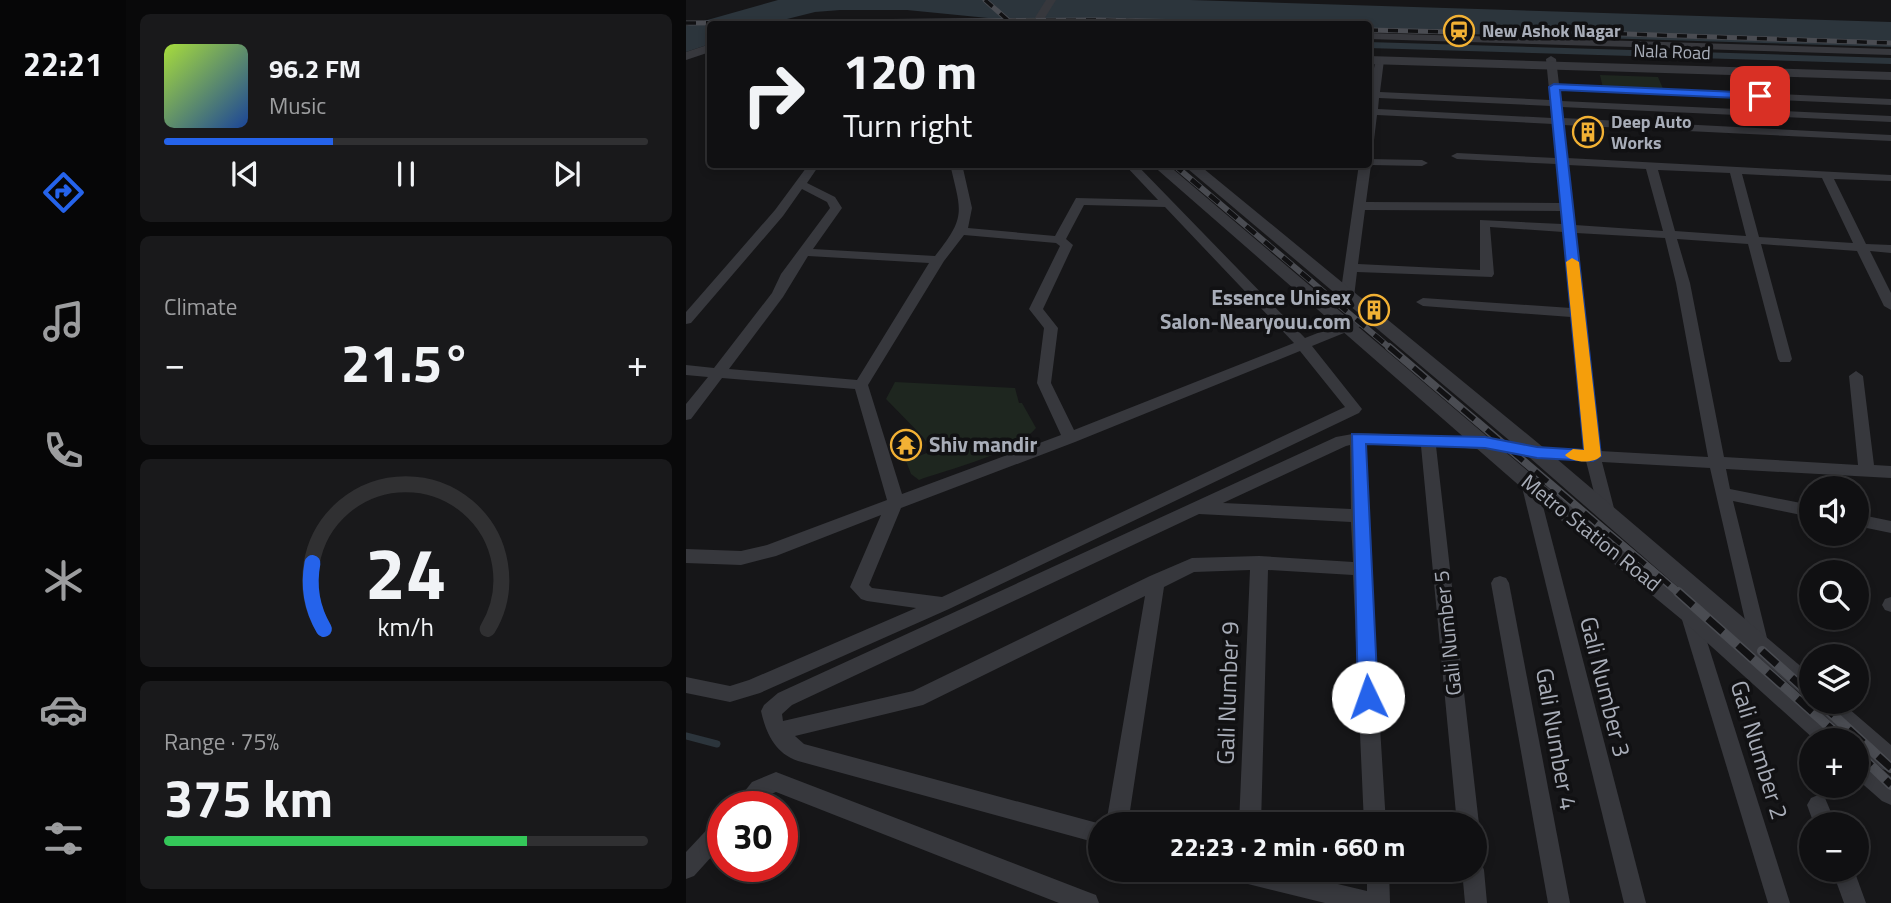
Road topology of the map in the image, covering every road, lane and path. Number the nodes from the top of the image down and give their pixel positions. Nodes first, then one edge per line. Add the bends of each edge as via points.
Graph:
1 (1051, 0) edge
2 (1039, 21) edge
3 (1372, 36) edge
4 (707, 49) edge
5 (1891, 52) edge
6 (686, 56) edge
7 (1372, 58) edge
8 (1552, 62) junction
9 (1891, 69) edge
10 (1816, 71) junction
11 (1891, 76) edge
12 (1554, 87) junction
13 (1374, 95) junction
14 (1891, 102) edge
15 (1556, 104) junction
16 (1372, 112) joint
17 (1891, 119) edge
18 (1558, 121) junction
19 (1891, 138) edge
20 (1457, 156) dead end
21 (1564, 162) junction
22 (1372, 163) edge
23 (1422, 163) dead end
24 (1651, 165) junction
25 (812, 168) edge
26 (957, 168) edge
27 (1133, 168) edge
28 (1163, 168) edge
29 (1195, 168) edge
30 (1366, 168) edge
31 (1735, 170) junction
32 (1826, 175) junction
33 (1891, 178) edge
34 (801, 184) junction
35 (1169, 204) junction
36 (1360, 206) junction
37 (1567, 207) junction
38 (1569, 230) junction
39 (961, 231) junction
40 (1670, 236) junction
41 (1059, 240) junction
42 (1752, 240) junction
43 (1861, 247) junction
44 (1891, 249) edge
45 (804, 252) junction
46 (938, 260) junction
47 (1350, 268) junction
48 (1347, 297) junction
49 (1423, 302) dead end
50 (1891, 306) edge
51 (1578, 313) junction
52 (1371, 317) junction
53 (686, 320) edge
54 (1346, 327) junction
55 (1301, 343) junction
56 (1785, 359) dead end
57 (686, 370) edge
58 (718, 372) junction
59 (1856, 376) dead end
60 (861, 385) junction
61 (686, 415) edge
62 (1070, 438) junction
63 (1358, 438) junction
64 (1429, 441) junction
65 (1485, 443) junction
66 (1537, 453) junction
67 (1593, 456) junction
68 (1717, 463) junction
69 (1867, 470) junction
70 (1891, 472) edge
71 (1529, 483) junction
72 (1723, 493) junction
73 (896, 501) junction
74 (1194, 508) junction
75 (1799, 509) edge
76 (1606, 512) junction
77 (1359, 516) junction
78 (1869, 522) edge
79 (1891, 527) edge
80 (686, 556) edge
81 (1259, 563) junction
82 (1362, 569) junction
83 (1156, 581) junction
84 (1500, 583) dead end
85 (943, 604) junction
86 (1689, 613) junction
87 (1759, 642) junction
88 (1799, 678) edge
89 (686, 685) edge
90 (1838, 714) edge
91 (1818, 728) edge
92 (776, 732) junction
93 (1891, 761) edge
94 (1869, 773) edge
95 (757, 791) edge
96 (1891, 793) edge
97 (1119, 812) edge
98 (1250, 812) edge
99 (1374, 812) edge
100 (1467, 812) edge
101 (1088, 830) edge
102 (707, 845) edge
103 (686, 868) edge
104 (1287, 882) edge
105 (1378, 882) edge
106 (1474, 882) edge
107 (1847, 882) edge
108 (1088, 903) edge
109 (1370, 903) edge
110 (1379, 903) edge
111 (1476, 903) edge
112 (1559, 903) edge
113 (1635, 903) edge
114 (1779, 903) edge
115 (1855, 903) edge

1 - 2 street
3 - 5 street
4 - 6 street
7 - 8 street, Nala Road
7 - 13 street
8 - 10 street, Nala Road
8 - 12 street
9 - 10 street, Nala Road
10 - 11 street, Nala Road
12 - 14 street
12 - 15 street
13 - 15 street
13 - 16 street
15 - 17 street
15 - 18 street
16 - 18 street
18 - 19 street
18 - 21 street
20 - 21 street
21 - 24 street
21 - 37 street
22 - 23 street
24 - 31 street
24 - 40 street
25 - 34 street
26 - 39 street via 966,208
27 - 35 street
28 - 54 street, Metro Station Road
29 - 48 street, Metro Station Road
30 - 36 street
31 - 32 street
31 - 42 street
32 - 33 street
32 - 43 street
34 - 45 street via 831,200 836,208
34 - 53 street
35 - 41 street via 1080,201
35 - 55 street
36 - 37 street
36 - 47 street
37 - 38 street
38 - 40 street
38 - 47 street via 1484,223 1487,274
38 - 51 street
39 - 41 street
39 - 46 street
40 - 42 street
40 - 68 street
41 - 62 street via 1067,247 1036,309 1051,328 1045,391
42 - 43 street
42 - 56 street
43 - 44 street
43 - 50 street
45 - 46 street
45 - 58 street
46 - 60 street
47 - 48 street
48 - 52 street, Metro Station Road
49 - 51 street
51 - 67 street
52 - 54 street
52 - 66 street, Metro Station Road
54 - 55 street
54 - 65 street, Metro Station Road
55 - 62 street
55 - 85 street via 1353,405 1351,411
57 - 58 street
58 - 60 street
58 - 61 street
59 - 69 street
60 - 73 street
62 - 73 street
63 - 64 street
63 - 74 street via 1328,445
63 - 77 street
64 - 65 street
64 - 100 street, Gali Number 5
65 - 66 street
65 - 71 street, Metro Station Road
66 - 67 street
66 - 76 street, Metro Station Road
67 - 68 street
67 - 76 street
68 - 69 street
68 - 72 street
69 - 70 street
71 - 86 street, Metro Station Road
71 - 113 street, Gali Number 3
72 - 75 street
72 - 87 street
73 - 80 street via 756,555
73 - 85 street via 859,586 867,594
74 - 77 street
74 - 92 street via 779,702 771,711
76 - 87 street, Metro Station Road
77 - 82 street
78 - 79 street
81 - 82 street
81 - 83 street via 1195,564
81 - 98 street, Gali Number 9
82 - 99 street
83 - 92 street via 916,699
83 - 97 street
84 - 112 street, Gali Number 4
85 - 89 street via 739,692
86 - 91 street, Metro Station Road
86 - 114 street, Gali Number 2
87 - 88 street, Metro Station Road
90 - 93 street
92 - 101 street via 798,752
94 - 96 street
95 - 108 street via 776,782
102 - 103 street
104 - 109 street
105 - 110 street
106 - 111 street
107 - 115 street

